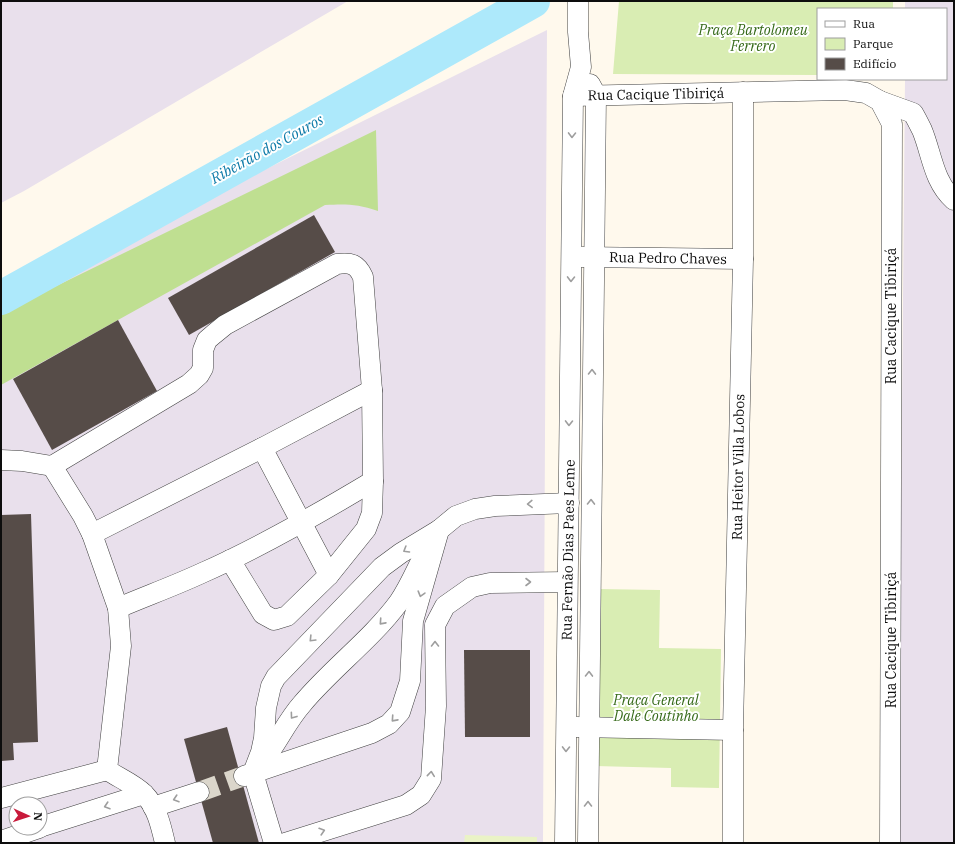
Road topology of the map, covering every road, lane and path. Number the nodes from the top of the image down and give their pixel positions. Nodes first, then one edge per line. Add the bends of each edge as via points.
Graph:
1 (578, 1) edge
2 (581, 67) junction
3 (743, 92) junction
4 (596, 95) junction
5 (573, 96) junction
6 (880, 101) junction
7 (954, 200) edge
8 (571, 257) junction
9 (594, 258) junction
10 (742, 259) junction
11 (372, 390) junction
12 (262, 448) junction
13 (1, 460) edge
14 (52, 466) junction
15 (373, 481) junction
16 (568, 503) junction
17 (302, 523) junction
18 (568, 526) junction
19 (591, 527) junction
20 (439, 530) junction
21 (92, 534) junction
22 (230, 560) junction
23 (329, 575) junction
24 (568, 582) junction
25 (118, 608) junction
26 (566, 726) junction
27 (589, 727) junction
28 (733, 730) junction
29 (107, 770) junction
30 (247, 775) junction
31 (199, 792) tunnel mouth
32 (1, 798) edge
33 (149, 800) junction
34 (48, 826) edge
35 (16, 836) edge
36 (1, 841) edge
37 (165, 843) edge
38 (274, 843) edge
39 (285, 843) edge
40 (565, 843) edge
41 (588, 843) edge
42 (733, 843) edge
43 (890, 843) edge

1 - 2 street, Rua Fernão Dias Paes Leme
2 - 4 street, Rua Fernão Dias Paes Leme
2 - 5 street, Rua Fernão Dias Paes Leme
3 - 4 street, Rua Cacique Tibiriçá
3 - 6 street, Rua Cacique Tibiriçá via 845,90 866,93
3 - 10 street, Rua Heitor Villa Lobos
4 - 5 street, Rua Cacique Tibiriçá
4 - 9 street, Rua Fernão Dias Paes Leme
5 -> 8 street, Rua Fernão Dias Paes Leme
6 - 7 street via 913,113 922,129 936,175 947,194
6 - 43 street, Rua Cacique Tibiriçá via 892,124
8 - 9 street
8 -> 16 street, Rua Fernão Dias Paes Leme
9 - 10 street, Rua Pedro Chaves
19 -> 9 street, Rua Fernão Dias Paes Leme
10 - 28 street, Rua Heitor Villa Lobos
11 - 12 street
11 - 14 street via 363,277 359,269 348,262 337,264 225,326 208,340 203,350 203,368 189,384
11 - 15 street
12 - 17 street
12 - 21 street
13 - 14 street
14 - 21 street
15 - 17 street
15 - 23 street via 372,513 366,529
16 - 18 street, Rua Fernão Dias Paes Leme
16 -> 20 street via 475,509 456,516
17 - 22 street
17 - 23 street
18 - 19 street
18 - 24 street, Rua Fernão Dias Paes Leme
27 -> 19 street, Rua Fernão Dias Paes Leme
20 -> 30 street via 399,602 302,704 272,750
20 -> 30 street via 401,552 382,567 276,677 266,708 261,752
20 -> 30 street via 413,621 410,681 400,712 389,724 372,733
21 - 25 street
22 - 23 street via 263,614 274,620 286,616
22 - 25 street
24 - 26 street, Rua Fernão Dias Paes Leme
39 -> 24 street via 406,805 421,795 431,779 436,706 435,625 446,606 472,587 490,583
25 - 29 street via 121,646
26 - 27 street
26 -> 40 street, Rua Fernão Dias Paes Leme
27 - 28 street
41 -> 27 street, Rua Fernão Dias Paes Leme
28 - 42 street, Rua Heitor Villa Lobos
29 - 32 street
29 - 33 street via 134,786
30 - 38 street
31 -> 33 street
33 -> 34 street
33 - 37 street
35 - 36 street

